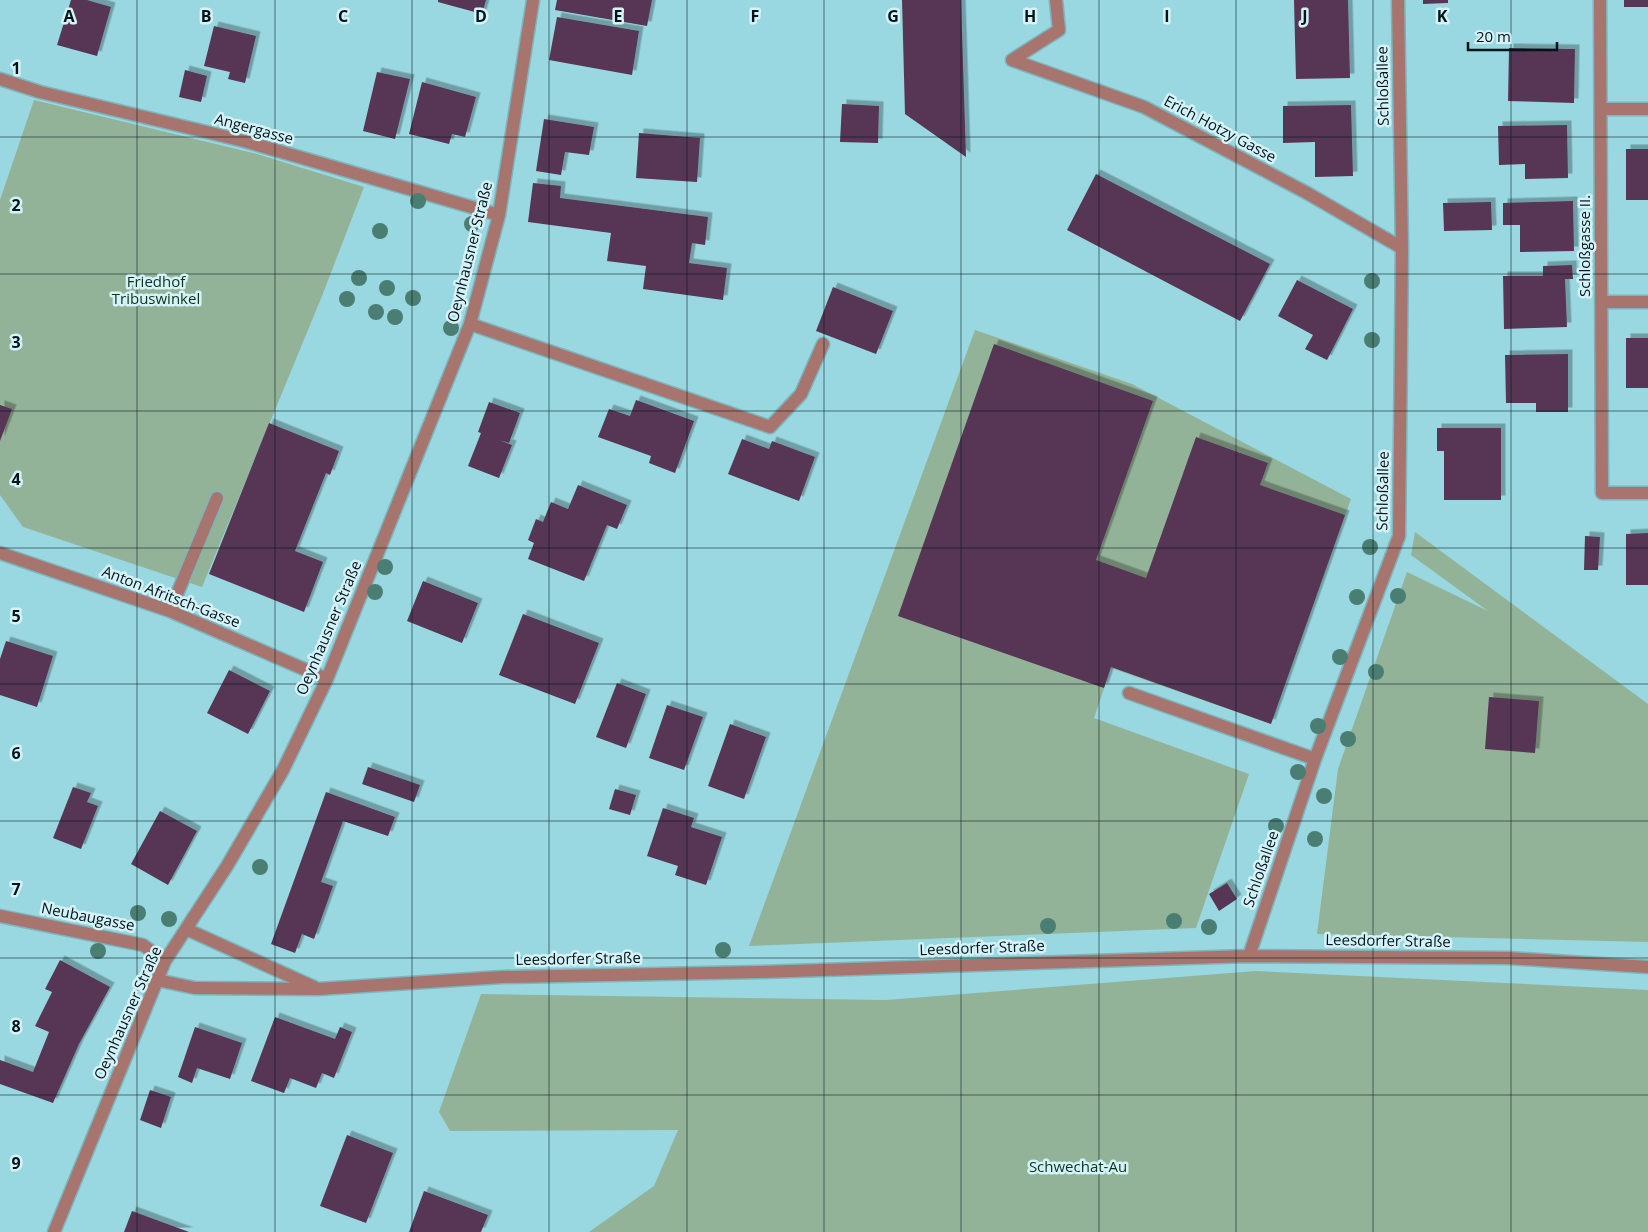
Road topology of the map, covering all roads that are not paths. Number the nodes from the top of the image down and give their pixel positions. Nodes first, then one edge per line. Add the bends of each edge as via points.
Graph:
1 (533, 0) edge
2 (1056, 0) edge
3 (1398, 0) edge
4 (1600, 0) edge
5 (0, 79) edge
6 (1601, 109) junction
7 (1648, 109) edge
8 (499, 214) junction
9 (1402, 248) junction
10 (1602, 302) junction
11 (1648, 302) edge
12 (470, 324) junction
13 (823, 344) dead end
14 (1648, 493) edge
15 (217, 498) dead end
16 (0, 553) edge
17 (170, 611) junction
18 (327, 679) junction
19 (1128, 693) dead end
20 (1315, 759) junction
21 (0, 916) edge
22 (186, 929) junction
23 (1249, 956) junction
24 (165, 961) junction
25 (1648, 967) edge
26 (157, 980) junction
27 (318, 989) junction
28 (54, 1232) edge

1 - 8 street, Oeynhausner Straße
2 - 9 street, Erich Hotzy Gasse via 1059,30 1012,60 1144,107 1307,193
3 - 9 street, Schloßallee
4 - 6 street, Schloßgasse II.
5 - 8 street, Angergasse via 40,92 244,141
6 - 7 street
6 - 10 street, Schloßgasse II.
8 - 12 street, Oeynhausner Straße
9 - 20 street, Schloßallee via 1399,536
10 - 11 street
10 - 14 street, Schloßgasse II. via 1602,493
12 - 13 street via 770,427 801,394
12 - 18 street, Oeynhausner Straße
15 - 17 street
16 - 17 street, Anton Afritsch-Gasse
17 - 18 street, Anton Afritsch-Gasse
18 - 22 street, Oeynhausner Straße via 283,770
19 - 20 street
20 - 23 street, Schloßallee
21 - 24 street, Neubaugasse via 143,945
22 - 24 street, Oeynhausner Straße
22 - 27 street, Leesdorfer Straße
23 - 25 street, Leesdorfer Straße via 1508,958
23 - 27 street, Leesdorfer Straße via 502,977
24 - 26 street, Oeynhausner Straße
26 - 27 street, Leesdorfer Straße via 195,988
26 - 28 street, Oeynhausner Straße

